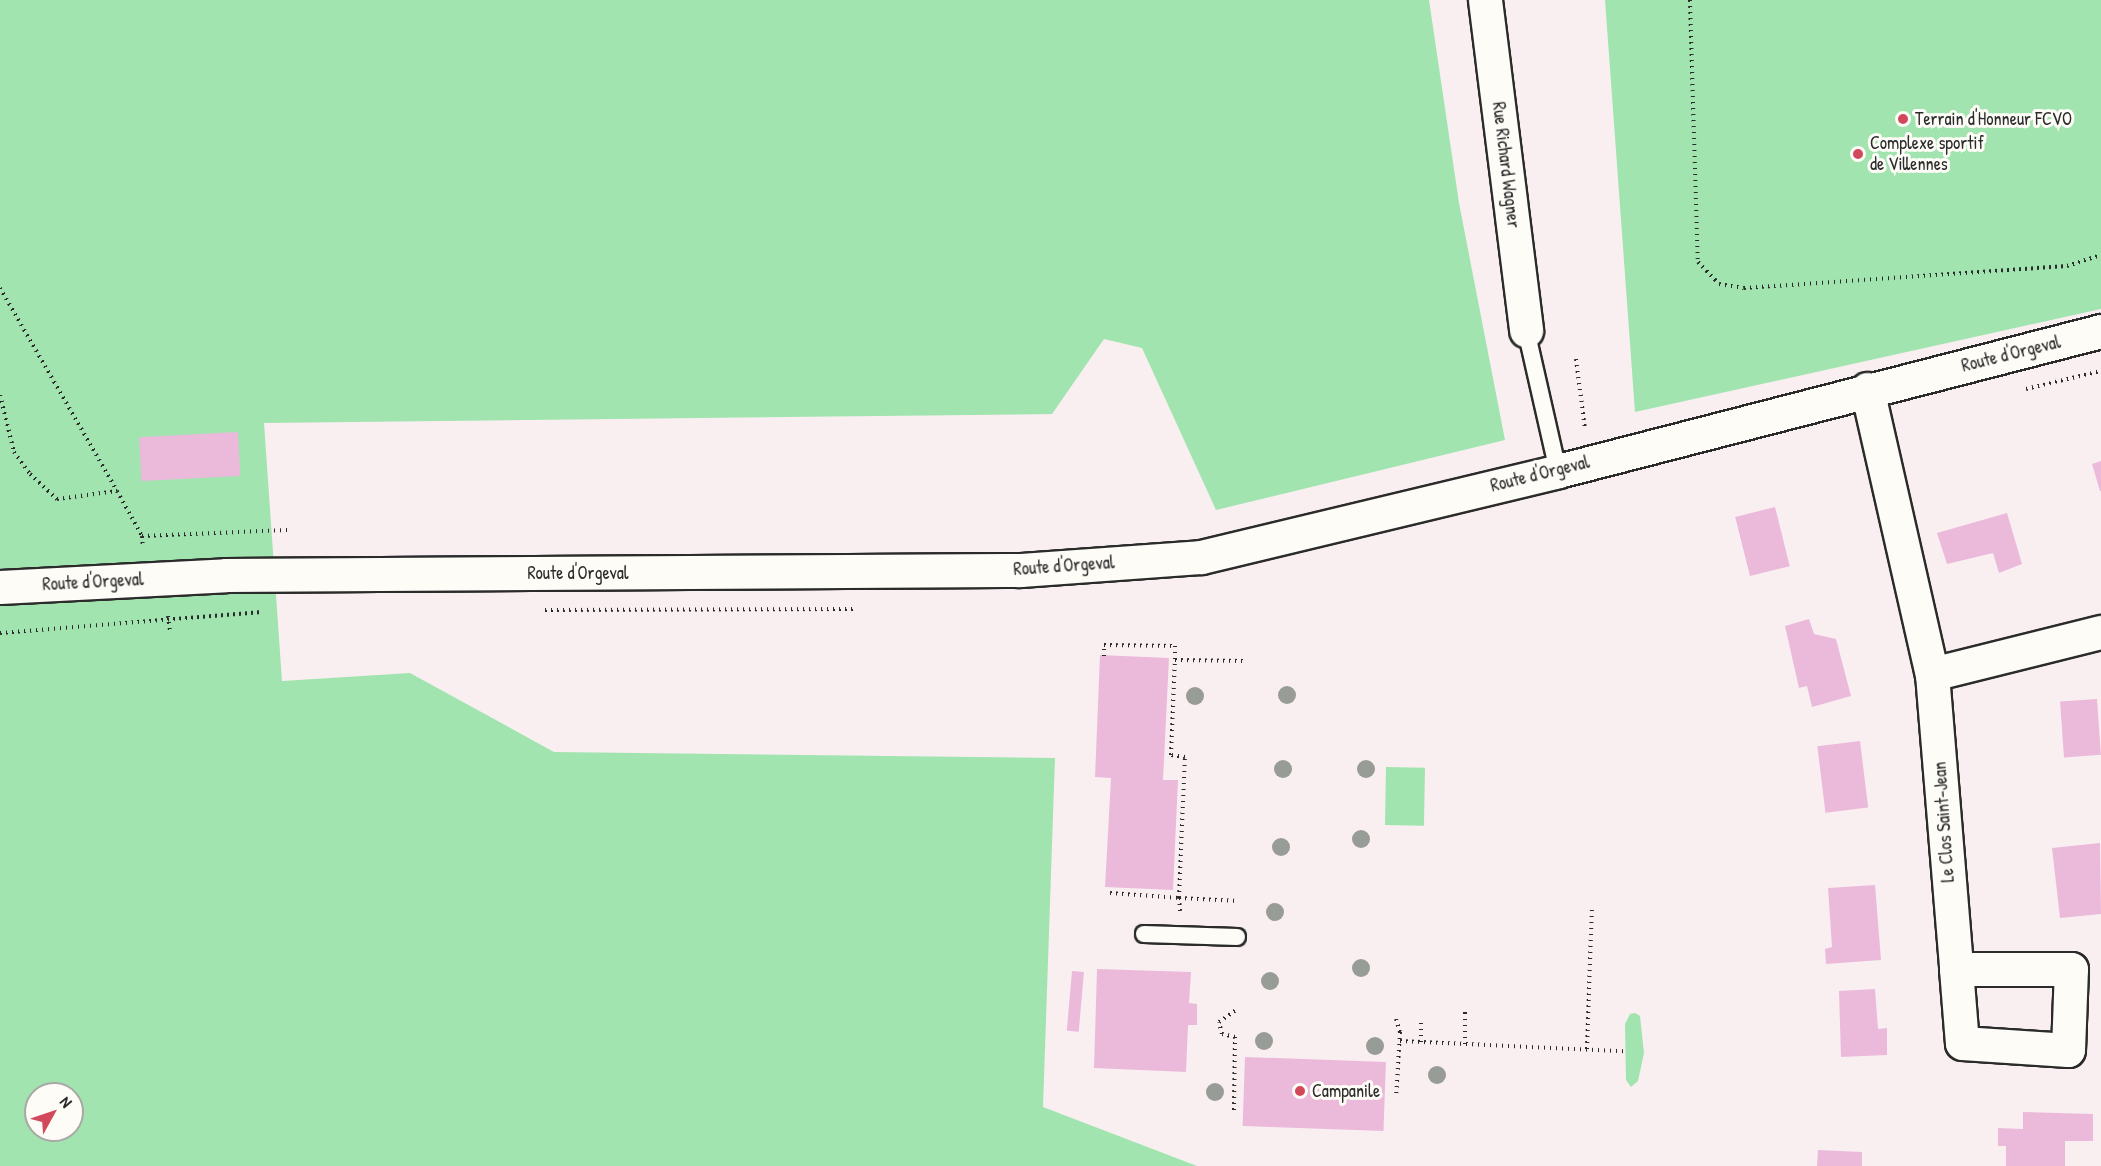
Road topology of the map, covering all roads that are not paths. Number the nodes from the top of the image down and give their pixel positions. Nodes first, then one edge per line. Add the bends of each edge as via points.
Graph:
1 (1485, 0) edge
2 (1527, 330) joint
3 (2101, 332) edge
4 (1868, 389) junction
5 (1558, 471) junction
6 (0, 587) edge
7 (2101, 632) edge
8 (1932, 674) junction
9 (1144, 934) dead end
10 (1238, 937) dead end
11 (1956, 969) dead end

1 - 2 street, Rue Richard Wagner
2 - 5 lane
3 - 4 street, Route d'Orgeval
4 - 5 street, Route d'Orgeval
4 - 8 street, Le Clos Saint-Jean
5 - 6 street, Route d'Orgeval via 1201,557 1020,570 226,575
7 - 8 street
8 - 11 street, Le Clos Saint-Jean
9 - 10 lane

